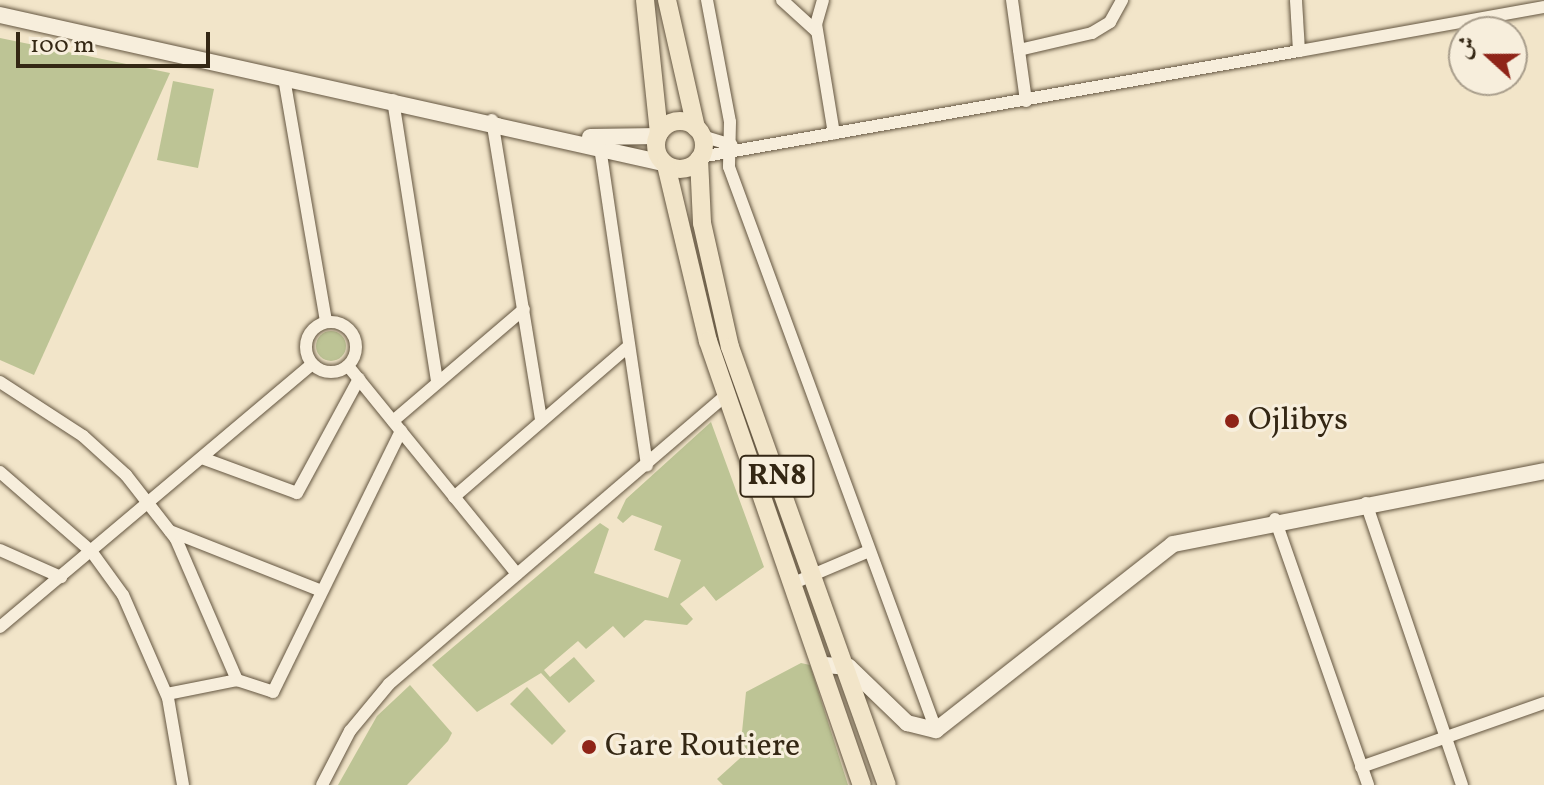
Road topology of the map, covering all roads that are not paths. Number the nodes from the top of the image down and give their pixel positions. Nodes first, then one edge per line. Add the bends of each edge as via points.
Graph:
1 (645, 0) edge
2 (667, 0) edge
3 (707, 0) edge
4 (782, 0) edge
5 (823, 0) edge
6 (1012, 0) edge
7 (1122, 0) edge
8 (1296, 0) edge
9 (1544, 7) edge
10 (0, 15) edge
11 (817, 32) junction
12 (1019, 50) junction
13 (1299, 51) junction
14 (284, 78) junction
15 (681, 85) junction
16 (660, 89) junction
17 (393, 100) junction
18 (1026, 101) junction
19 (492, 120) junction
20 (699, 132) junction
21 (659, 134) junction
22 (834, 134) junction
23 (560, 136) junction
24 (600, 147) junction
25 (727, 149) junction
26 (700, 158) junction
27 (665, 164) junction
28 (700, 200) junction
29 (678, 203) junction
30 (524, 309) junction
31 (326, 321) junction
32 (629, 346) junction
33 (312, 364) junction
34 (348, 366) junction
35 (359, 379) junction
36 (437, 381) junction
37 (0, 382) edge
38 (727, 394) junction
39 (541, 420) junction
40 (397, 426) junction
41 (202, 458) junction
42 (647, 466) junction
43 (1544, 471) edge
44 (0, 472) edge
45 (454, 497) junction
46 (148, 502) junction
47 (1366, 503) junction
48 (1275, 519) junction
49 (170, 531) junction
50 (0, 550) edge
51 (91, 551) junction
52 (869, 551) junction
53 (517, 574) junction
54 (61, 577) junction
55 (805, 579) junction
56 (319, 590) junction
57 (0, 627) edge
58 (825, 665) junction
59 (849, 667) junction
60 (237, 680) junction
61 (167, 694) junction
62 (1544, 703) edge
63 (936, 730) junction
64 (1447, 739) junction
65 (1361, 767) junction
66 (183, 785) edge
67 (322, 785) edge
68 (862, 785) edge
69 (887, 785) edge
70 (1368, 785) edge
71 (1462, 785) edge

1 - 16 main road, RN8
2 - 15 main road, RN8
3 - 25 street
4 - 11 street
5 - 11 street
6 - 12 street
7 - 12 street via 1110,22 1092,33
8 - 13 street
9 - 13 street
10 - 14 street
11 - 22 street
12 - 18 street
13 - 18 street
14 - 17 street
14 - 31 street
15 - 16 main road
15 - 20 main road, RN8
16 - 21 main road, RN8
17 - 19 street
17 - 36 street
18 - 22 street
19 - 23 street
19 - 30 street
20 - 21 main road via 678,121
20 - 25 street
20 - 26 main road, RN8
21 - 23 street
21 - 27 main road, RN8
22 - 25 street
23 - 24 street
24 - 27 street
24 - 32 street
25 - 26 street
25 - 52 street
26 - 27 main road via 686,169
26 - 28 main road, RN8
27 - 29 main road, RN8
28 - 29 main road
28 - 55 main road, RN8 via 730,347
29 - 38 main road, RN8 via 697,303
30 - 36 street
30 - 39 street
31 - 33 street via 308,335
31 - 34 street via 354,335
32 - 39 street
32 - 42 street
33 - 34 street via 326,372
33 - 41 street
34 - 35 street
35 - 40 street
35 - 41 street via 297,493
36 - 40 street
37 - 46 street via 83,436
38 - 42 street
38 - 55 main road, RN8
39 - 45 street
40 - 45 street
40 - 56 street
41 - 46 street
42 - 53 street
43 - 47 street
44 - 51 street
45 - 53 street
46 - 49 street
46 - 51 street
47 - 48 street
47 - 64 street
48 - 63 street via 1197,534 1149,556
48 - 65 street
49 - 56 street
49 - 60 street via 225,639
50 - 54 street
51 - 54 street
51 - 61 street via 123,595
52 - 55 street
52 - 63 street
53 - 67 street via 367,705
54 - 57 street
55 - 58 main road, RN8
55 - 59 main road, RN8
56 - 60 street via 273,692
58 - 59 street
58 - 68 main road, RN8
59 - 63 street via 907,723
59 - 69 main road, RN8
60 - 61 street
61 - 66 street
62 - 64 street
64 - 65 street
64 - 71 street
65 - 70 street

